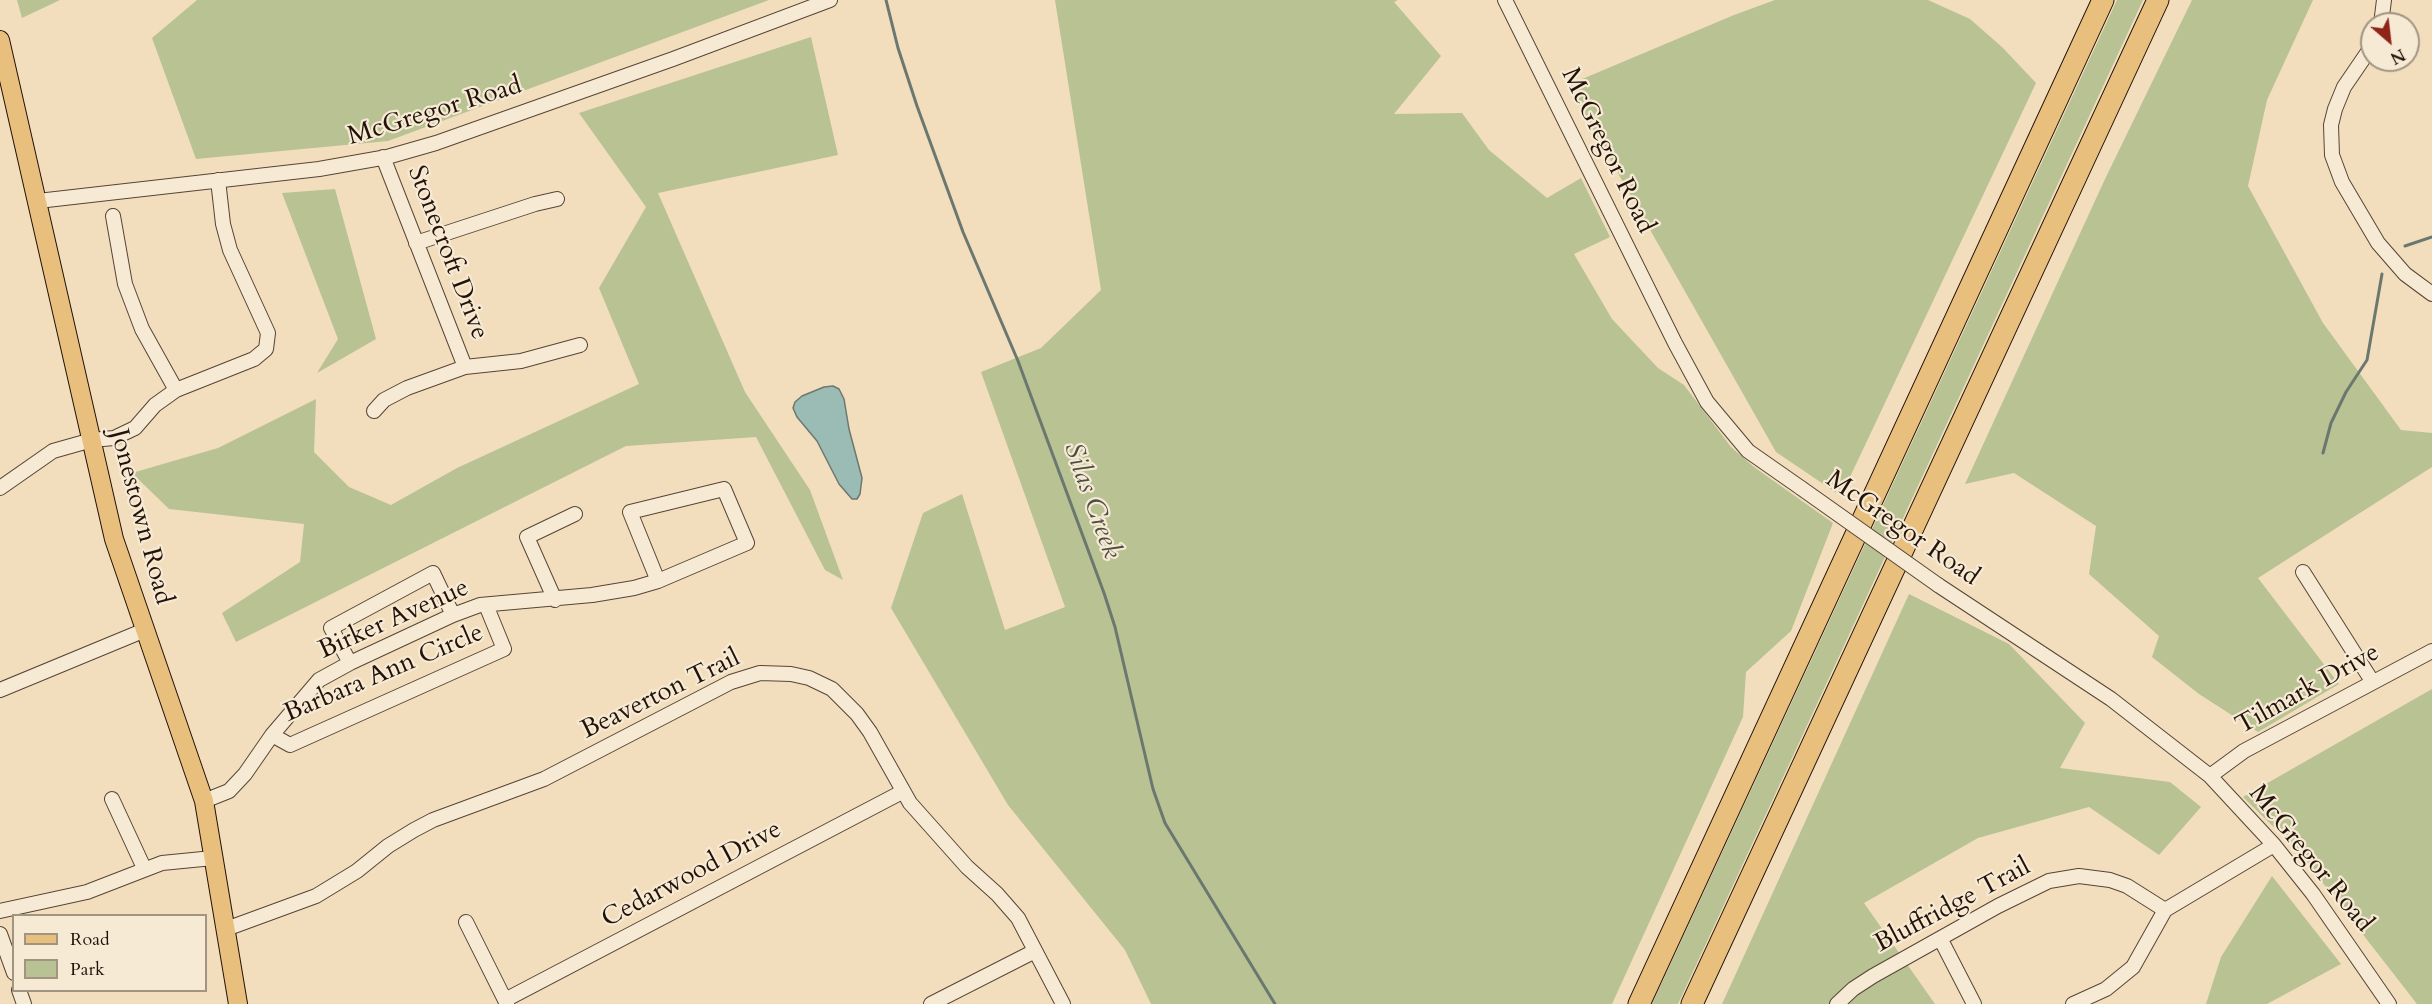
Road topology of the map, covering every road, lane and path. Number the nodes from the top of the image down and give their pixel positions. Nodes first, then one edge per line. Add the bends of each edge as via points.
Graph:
1 (830, 0) edge
2 (1505, 0) edge
3 (2103, 0) edge
4 (2158, 0) edge
5 (0, 40) edge
6 (2360, 64) edge
7 (383, 157) junction
8 (218, 180) junction
9 (556, 199) dead end
10 (38, 201) junction
11 (113, 216) dead end
12 (416, 243) junction
13 (2432, 294) edge
14 (580, 345) dead end
15 (465, 367) junction
16 (176, 390) junction
17 (374, 411) dead end
18 (92, 440) junction
19 (0, 488) edge
20 (575, 514) dead end
21 (2302, 572) dead end
22 (657, 581) junction
23 (555, 600) junction
24 (486, 605) junction
25 (453, 615) junction
26 (145, 630) junction
27 (2432, 651) edge
28 (350, 663) junction
29 (2372, 681) junction
30 (0, 690) edge
31 (272, 735) junction
32 (2210, 776) junction
33 (902, 792) junction
34 (112, 799) dead end
35 (204, 801) junction
36 (2274, 844) junction
37 (213, 858) junction
38 (144, 868) junction
39 (2164, 910) junction
40 (0, 911) edge
41 (466, 922) dead end
42 (226, 929) junction
43 (0, 933) edge
44 (1941, 940) junction
45 (1035, 951) junction
46 (12, 968) edge
47 (506, 1002) edge
48 (238, 1004) edge
49 (931, 1004) edge
50 (1063, 1004) edge
51 (1639, 1004) edge
52 (1692, 1004) edge
53 (1837, 1004) edge
54 (1974, 1004) edge
55 (2073, 1004) edge
56 (2389, 1004) edge

1 - 7 street, McGregor Road via 549,103
2 - 32 street, McGregor Road, bridge via 1674,343 1707,402 1748,451 1938,585 2111,699
3 - 51 highway
4 - 52 highway
5 - 10 main road, Jonestown Road
6 - 13 street via 2335,109 2332,154 2342,182 2378,243 2405,274
7 - 8 street, McGregor Road via 319,169
7 - 12 street, Stonecroft Drive
8 - 10 street, McGregor Road
8 - 16 street via 230,250 268,333 266,349 254,358
9 - 12 street
10 - 18 main road, Jonestown Road
11 - 16 street via 125,284 142,329
12 - 15 street, Stonecroft Drive
14 - 15 street via 521,361
15 - 17 street via 407,388 384,400
16 - 18 street via 155,405 135,428 114,438
18 - 19 street via 54,451
18 - 26 main road, Jonestown Road via 114,539
20 - 23 street via 526,537
21 - 29 street
22 - 22 street, Birker Avenue via 747,543 724,489 630,512
22 - 23 street, Birker Avenue
23 - 24 street, Birker Avenue
24 - 25 street, Birker Avenue
24 - 31 street, Barbara Ann Circle via 504,649 290,745
25 - 28 street, Birker Avenue
25 - 28 street via 433,573 331,628
26 - 30 street
26 - 35 main road, Jonestown Road
27 - 29 street, Tilmark Drive
28 - 31 street, Birker Avenue via 319,681
29 - 32 street, Tilmark Drive via 2244,752
31 - 35 street, Birker Avenue via 229,791
32 - 36 street, McGregor Road
33 - 42 street, Beaverton Trail via 870,732 832,689 800,676 760,673 731,682 544,779 433,820 316,896
33 - 45 street, Beaverton Trail via 1018,918
33 - 47 street, Cedarwood Drive
34 - 38 street
35 - 37 main road, Jonestown Road
36 - 39 street
36 - 56 street, McGregor Road
37 - 38 street
37 - 42 main road, Jonestown Road
38 - 40 street via 87,892
39 - 44 street, Bluffridge Trail via 2110,880 2067,877 2029,890
39 - 55 street via 2133,967 2106,989
41 - 47 street
42 - 48 main road, Jonestown Road
43 - 46 street
44 - 53 street, Bluffridge Trail via 1863,982
44 - 54 street
45 - 49 street
45 - 50 street, Beaverton Trail

